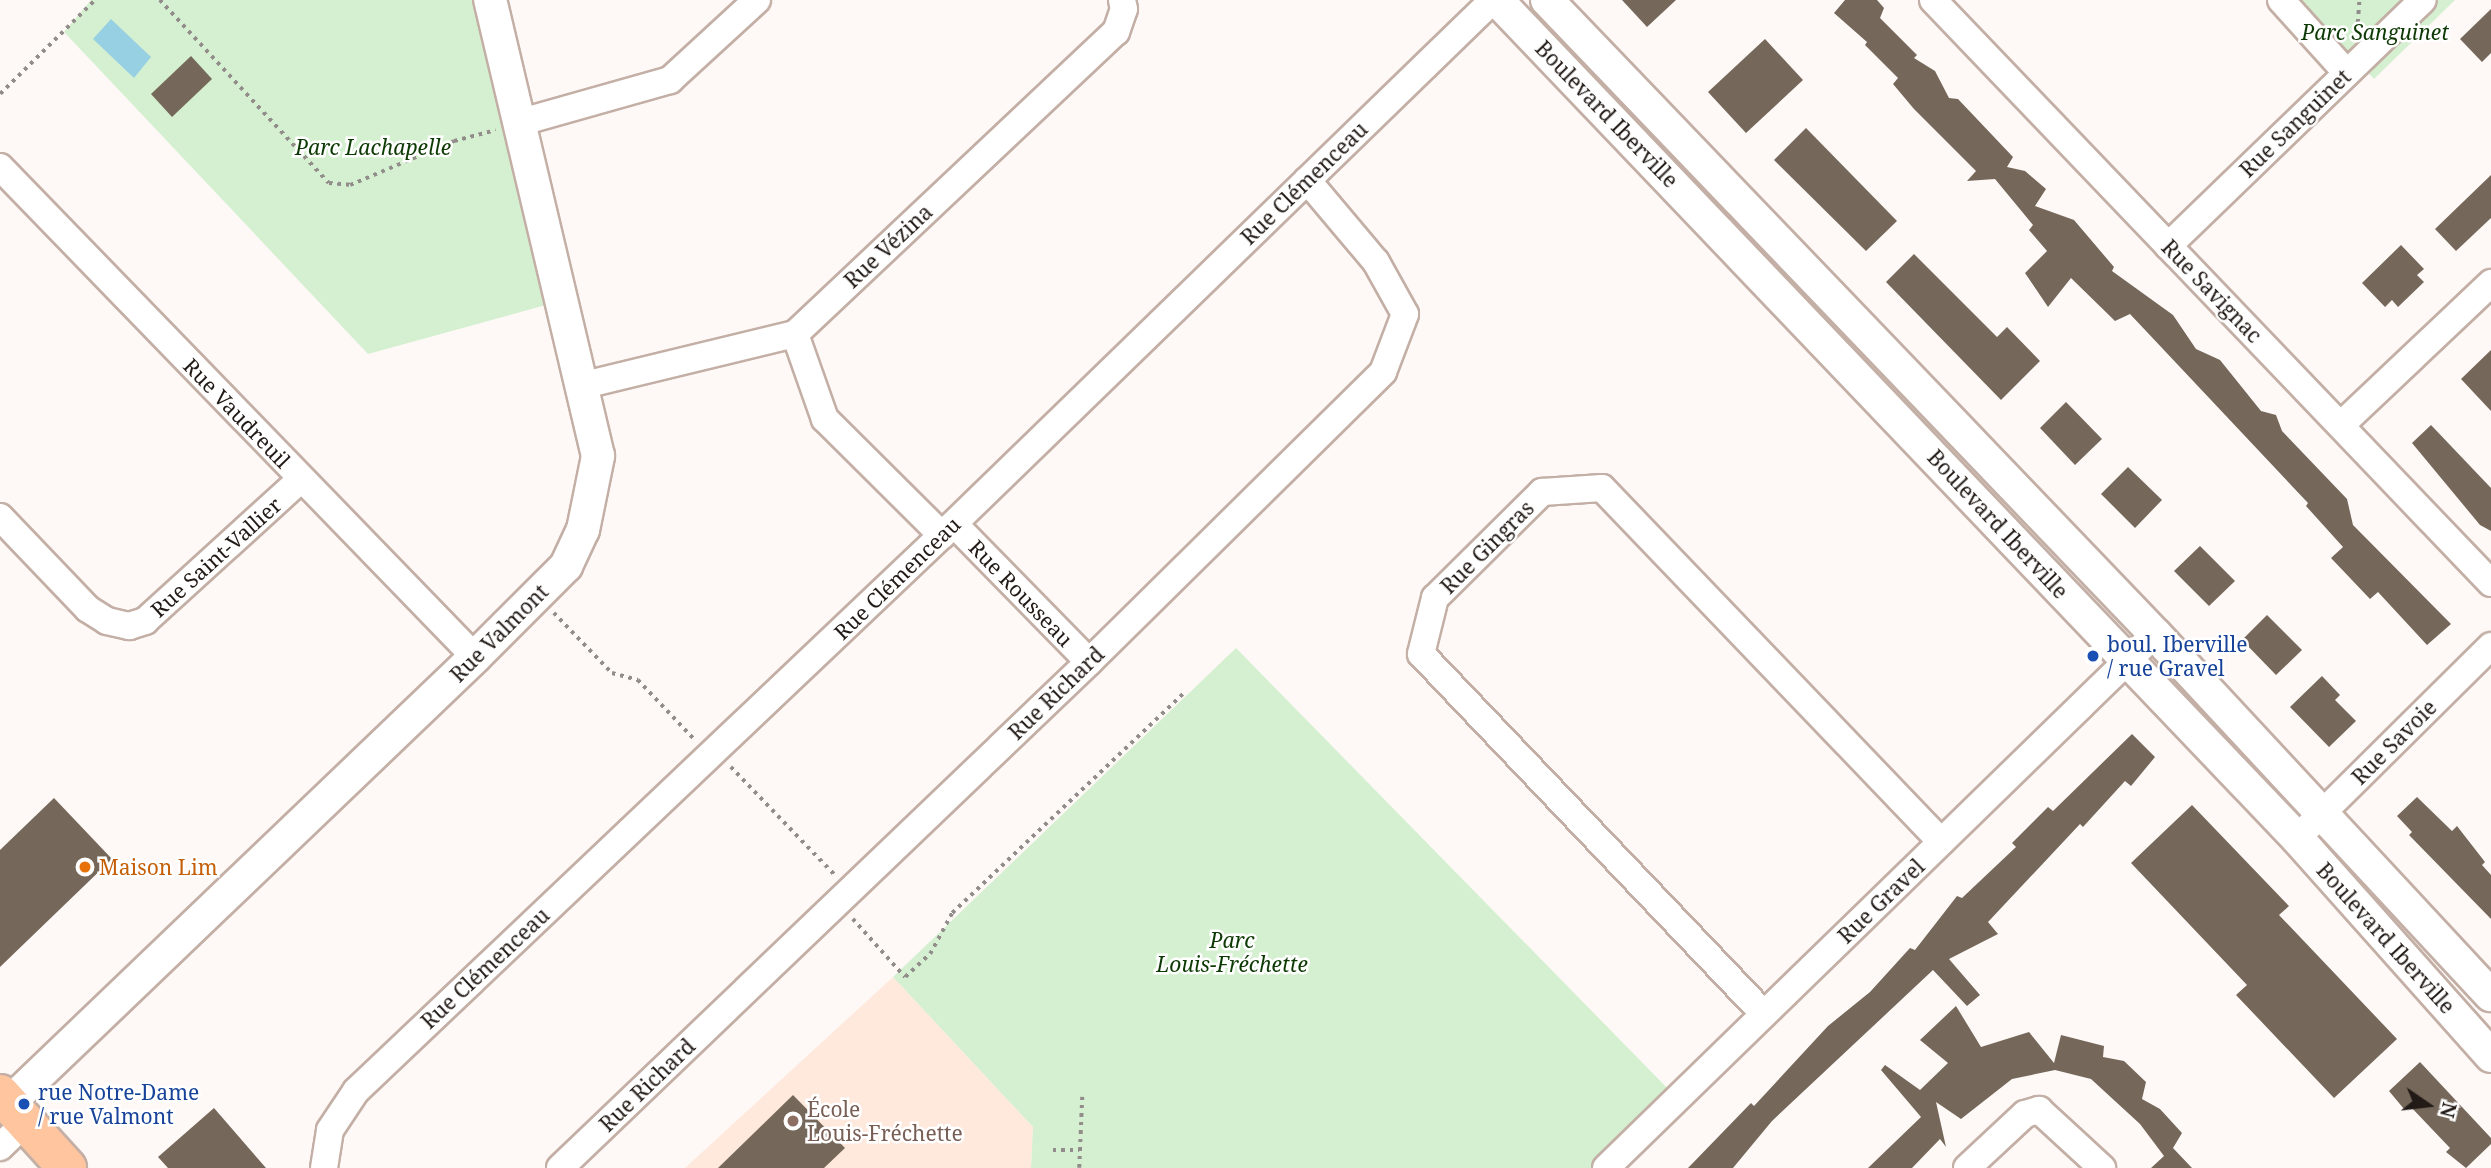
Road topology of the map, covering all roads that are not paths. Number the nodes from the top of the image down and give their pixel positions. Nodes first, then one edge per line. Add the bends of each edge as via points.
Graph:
1 (490, 0) edge
2 (757, 0) edge
3 (1122, 0) edge
4 (1495, 0) edge
5 (1547, 0) edge
6 (1933, 0) edge
7 (2281, 0) edge
8 (2423, 0) edge
9 (2347, 73) junction
10 (518, 123) junction
11 (0, 167) edge
12 (1307, 180) junction
13 (2168, 246) junction
14 (2491, 282) edge
15 (795, 334) junction
16 (584, 385) junction
17 (2341, 425) junction
18 (302, 479) junction
19 (0, 517) edge
20 (948, 530) junction
21 (2491, 583) edge
22 (2155, 634) junction
23 (2491, 646) edge
24 (475, 657) junction
25 (2128, 661) junction
26 (1089, 662) junction
27 (2322, 814) junction
28 (2297, 838) junction
29 (1941, 842) junction
30 (2491, 995) edge
31 (1764, 1014) junction
32 (2491, 1056) edge
33 (9, 1116) edge
34 (67, 1168) edge
35 (324, 1168) edge
36 (560, 1168) edge
37 (1606, 1168) edge
38 (1967, 1168) edge
39 (2102, 1168) edge

1 - 10 street, Rue Valmont
2 - 10 street via 670,80
3 - 15 street, Rue Vézina via 1124,9 1116,32
4 - 12 street, Rue Clémenceau
4 - 25 street, Boulevard Iberville
5 - 22 street, Boulevard Iberville
6 - 13 street, Rue Savignac
7 - 9 street
8 - 9 street, Rue Sanguinet
9 - 13 street, Rue Sanguinet
10 - 16 street, Rue Valmont
11 - 18 street, Rue Vaudreuil
12 - 20 street, Rue Clémenceau
12 - 26 street, Rue Richard via 1376,262 1405,314 1383,372
13 - 17 street, Rue Savignac
14 - 17 street
15 - 16 street, Rue Vézina
15 - 20 street, Rue Rousseau via 825,419
16 - 24 street, Rue Valmont via 598,456 594,493 566,566
17 - 21 street, Rue Savignac
18 - 19 street, Rue Saint-Vallier via 145,621 129,626 107,621 88,609
18 - 24 street, Rue Vaudreuil
20 - 26 street, Rue Rousseau
20 - 35 street, Rue Clémenceau via 356,1091 330,1130
22 - 25 street, Rue Gravel
22 - 27 street, Boulevard Iberville
23 - 27 street, Rue Savoie
24 - 33 street, Rue Valmont
25 - 28 street, Boulevard Iberville
25 - 29 street, Rue Gravel
26 - 36 street, Rue Richard
27 - 28 street, Rue Savoie
27 - 30 street, Boulevard Iberville
28 - 32 street, Boulevard Iberville
29 - 31 street, Rue Gravel
29 - 31 street, Rue Gingras via 1602,488 1542,492 1436,598 1421,654
31 - 37 street, Rue Gravel
33 - 34 main road
38 - 39 street via 2025,1114 2039,1110

